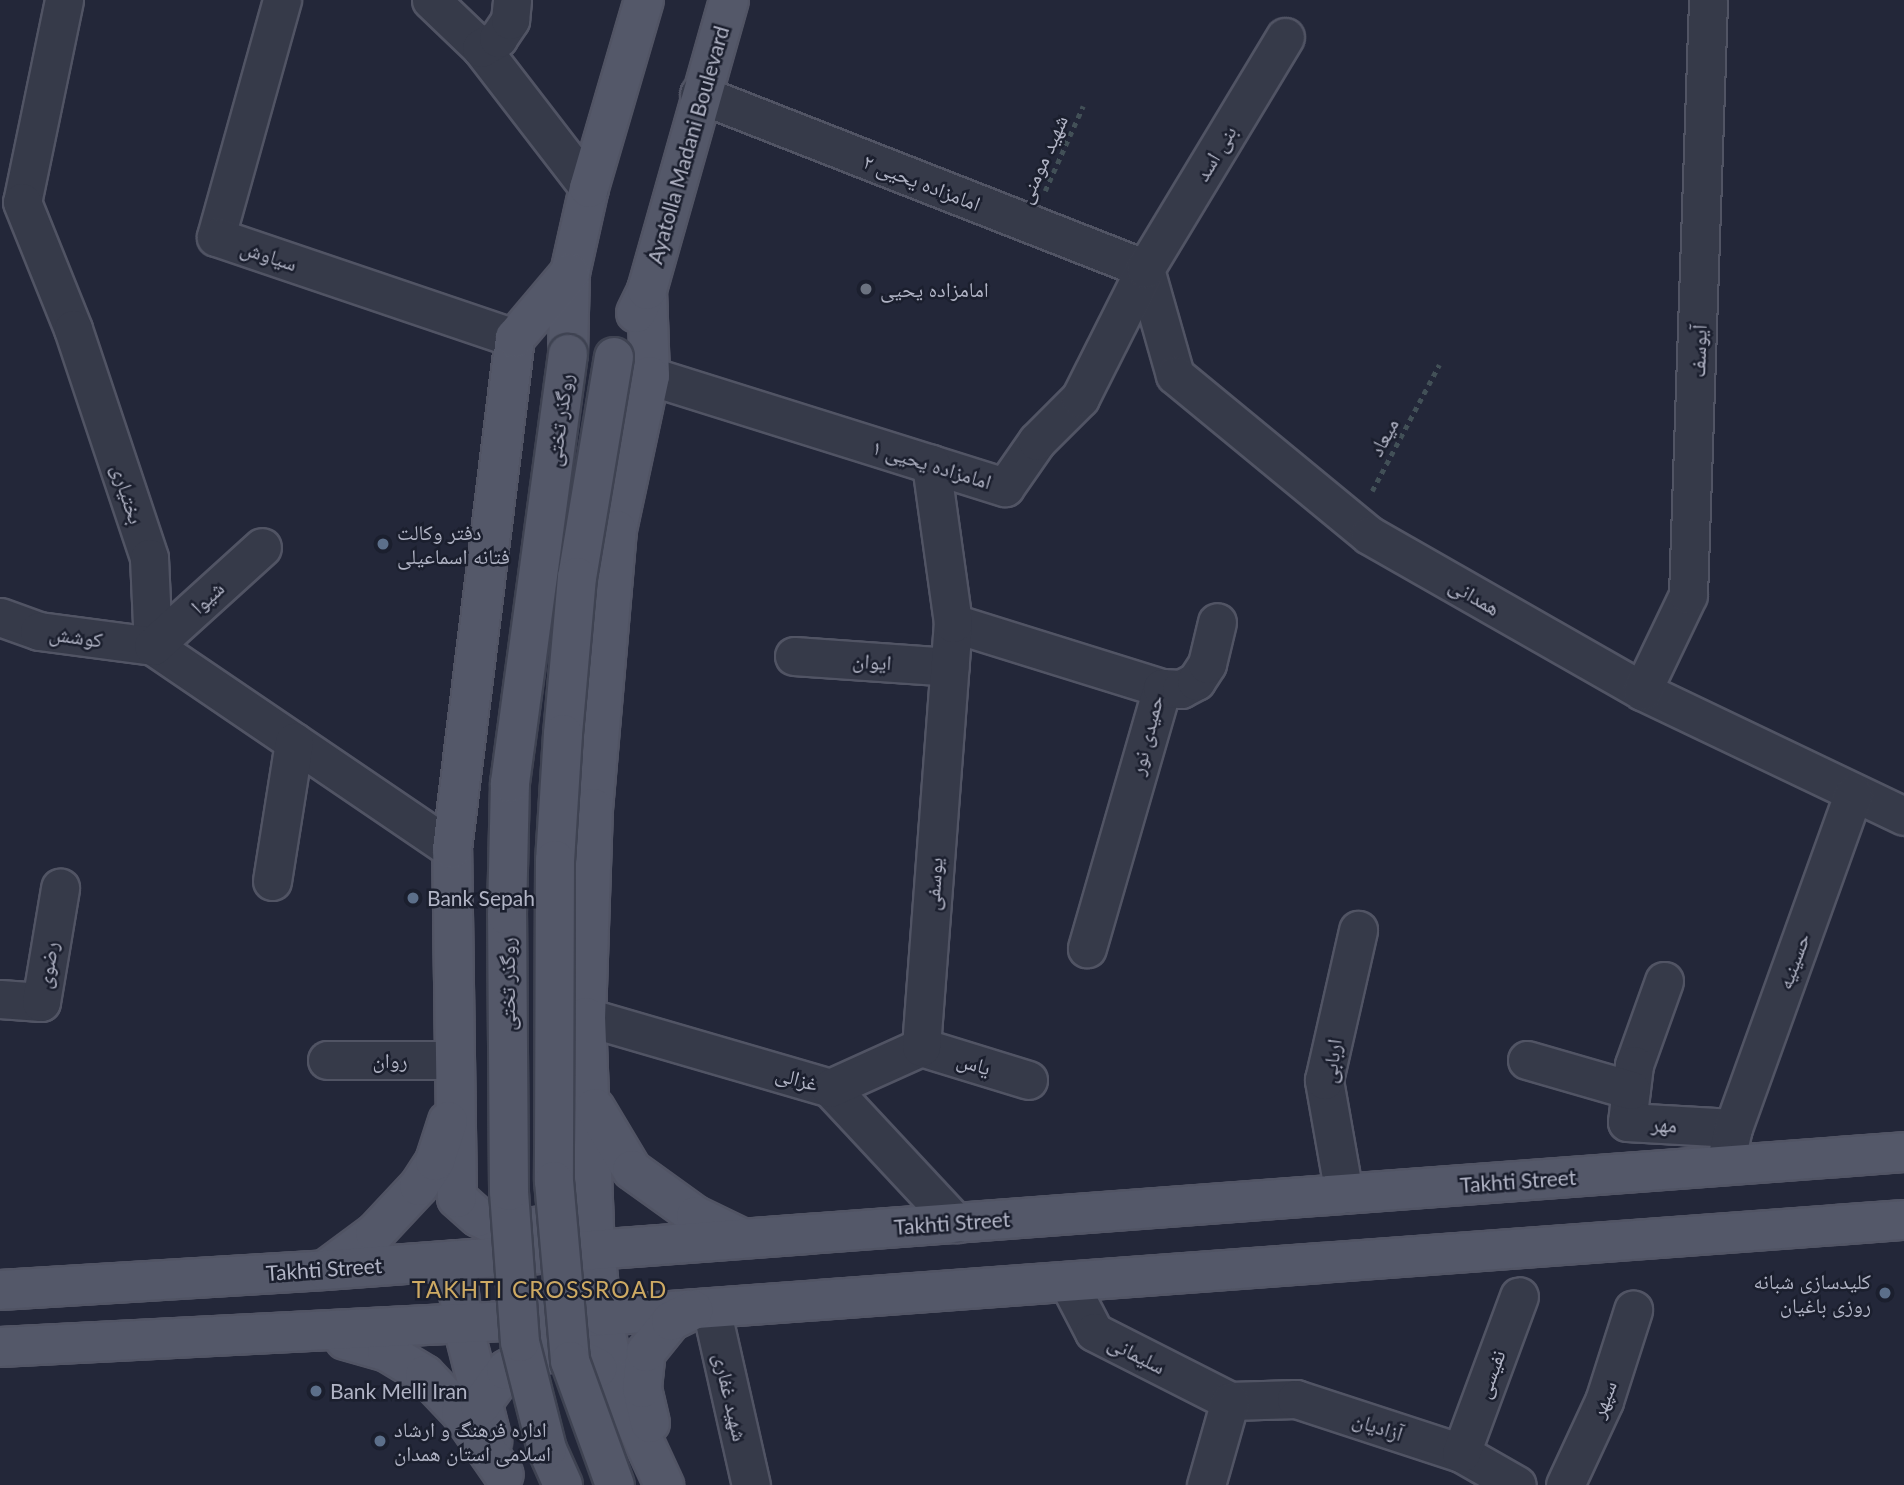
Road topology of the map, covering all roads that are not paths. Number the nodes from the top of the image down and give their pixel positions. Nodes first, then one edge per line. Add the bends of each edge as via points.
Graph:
1 (64, 0) edge
2 (282, 0) edge
3 (431, 0) edge
4 (512, 0) edge
5 (644, 0) edge
6 (729, 0) edge
7 (1708, 0) edge
8 (1285, 37) dead end
9 (481, 48) junction
10 (699, 94) junction
11 (589, 188) junction
12 (11, 208) edge
13 (1145, 269) junction
14 (570, 273) junction
15 (648, 290) junction
16 (515, 338) junction
17 (650, 376) junction
18 (931, 464) junction
19 (262, 547) dead end
20 (0, 617) edge
21 (1217, 622) dead end
22 (953, 623) junction
23 (153, 646) junction
24 (794, 656) dead end
25 (950, 667) junction
26 (1162, 688) junction
27 (1642, 691) junction
28 (294, 742) junction
29 (1853, 794) junction
30 (1904, 816) edge
31 (452, 849) junction
32 (272, 881) dead end
33 (60, 888) dead end
34 (1358, 930) dead end
35 (1087, 948) dead end
36 (1664, 981) dead end
37 (0, 999) edge
38 (586, 1017) junction
39 (921, 1047) junction
40 (327, 1059) dead end
41 (1527, 1060) dead end
42 (454, 1077) junction
43 (1028, 1080) dead end
44 (830, 1088) junction
45 (1631, 1090) junction
46 (591, 1100) junction
47 (1733, 1128) junction
48 (1904, 1152) edge
49 (1725, 1165) junction
50 (594, 1186) junction
51 (1344, 1194) junction
52 (1904, 1220) edge
53 (956, 1223) junction
54 (744, 1238) junction
55 (595, 1250) junction
56 (455, 1260) junction
57 (325, 1270) junction
58 (1068, 1282) junction
59 (0, 1290) edge
60 (1519, 1296) dead end
61 (703, 1309) junction
62 (1633, 1310) dead end
63 (602, 1317) junction
64 (463, 1326) junction
65 (319, 1333) junction
66 (0, 1347) edge
67 (616, 1381) junction
68 (1230, 1401) junction
69 (480, 1406) junction
70 (1461, 1453) junction
71 (506, 1480) edge
72 (563, 1485) edge
73 (615, 1485) edge
74 (666, 1485) edge
75 (751, 1485) edge
76 (1206, 1485) edge
77 (1517, 1485) edge
78 (1565, 1485) edge

1 - 12 street, بختیاری
2 - 16 street, سیاوش via 216,237
3 - 9 street
4 - 9 street via 510,20 498,38
5 - 11 main road
6 - 10 main road, Ayatolla Madani Boulevard
7 - 27 street, آیوسف via 1688,595
8 - 13 street, بنی اسد
9 - 11 street
10 - 13 street, امامزاده یحیی ۲
10 - 15 main road, Ayatolla Madani Boulevard
11 - 14 main road
12 - 23 street, بختیاری via 73,329 149,558
13 - 18 street, امامزاده یحیی ۱ via 1080,398 1037,441 1005,487
13 - 27 street, همدانی via 1175,375 1355,523
14 - 16 main road
14 - 72 main road, روگذر تختی, bridge via 568,354 510,783 507,915 509,1191 520,1342 547,1450
15 - 17 main road
15 - 73 main road, روگذر تختی, bridge via 614,357 577,577 555,860 554,1181 570,1361
16 - 31 main road
17 - 18 street, امامزاده یحیی ۱
17 - 38 main road via 617,530 593,808
18 - 22 street, یوسفی
19 - 23 street, شیوا
20 - 23 street, کوشش via 39,631
21 - 26 street via 1207,664 1196,681 1181,690
22 - 25 street, یوسفی
22 - 26 street, حمیدی نور
23 - 28 street
24 - 25 street, ایوان
25 - 39 street, یوسفی
26 - 35 street, حمیدی نور
27 - 29 street, همدانی
28 - 31 street
28 - 32 street
29 - 30 street, همدانی
29 - 47 street, حسینیه
31 - 42 main road
33 - 37 street, رضوی via 41,1002
34 - 51 street, اربابی via 1324,1080
36 - 45 street, مهر via 1634,1065
38 - 44 street, غزالی
38 - 46 main road
39 - 43 street, یاس
39 - 44 street
40 - 42 street, روان
41 - 45 street, مهر
42 - 50 main road via 457,1198 478,1217 506,1231 533,1229 577,1208
42 - 57 main road via 446,1130 419,1186 374,1233
44 - 53 street, غزالی
45 - 47 street, مهر via 1627,1122
46 - 50 main road
46 - 54 main road via 610,1140 632,1170 696,1216
47 - 49 street, حسینیه
48 - 49 main road, Takhti Street
49 - 51 main road, Takhti Street
50 - 55 main road
51 - 53 main road, Takhti Street
52 - 58 main road
53 - 54 main road, Takhti Street
54 - 55 main road, Takhti Street
55 - 56 main road, Takhti Street
55 - 63 main road
56 - 57 main road, Takhti Street
56 - 64 main road
57 - 59 main road, Takhti Street
58 - 61 main road
58 - 68 street, سلیمانی via 1094,1332
60 - 70 street, نفیسی
61 - 63 main road
61 - 74 main road via 661,1330 641,1369
61 - 75 street, شهید غفاری
62 - 78 street, سپهر via 1604,1401
63 - 64 main road
63 - 67 main road
64 - 65 main road
64 - 69 main road
65 - 66 main road
65 - 71 main road via 387,1352 425,1375 461,1413
67 - 69 main road via 581,1357 549,1350 506,1370
67 - 74 main road
68 - 70 street, آزادیان via 1296,1399
68 - 76 street
69 - 71 main road
70 - 77 street, آزادیان

